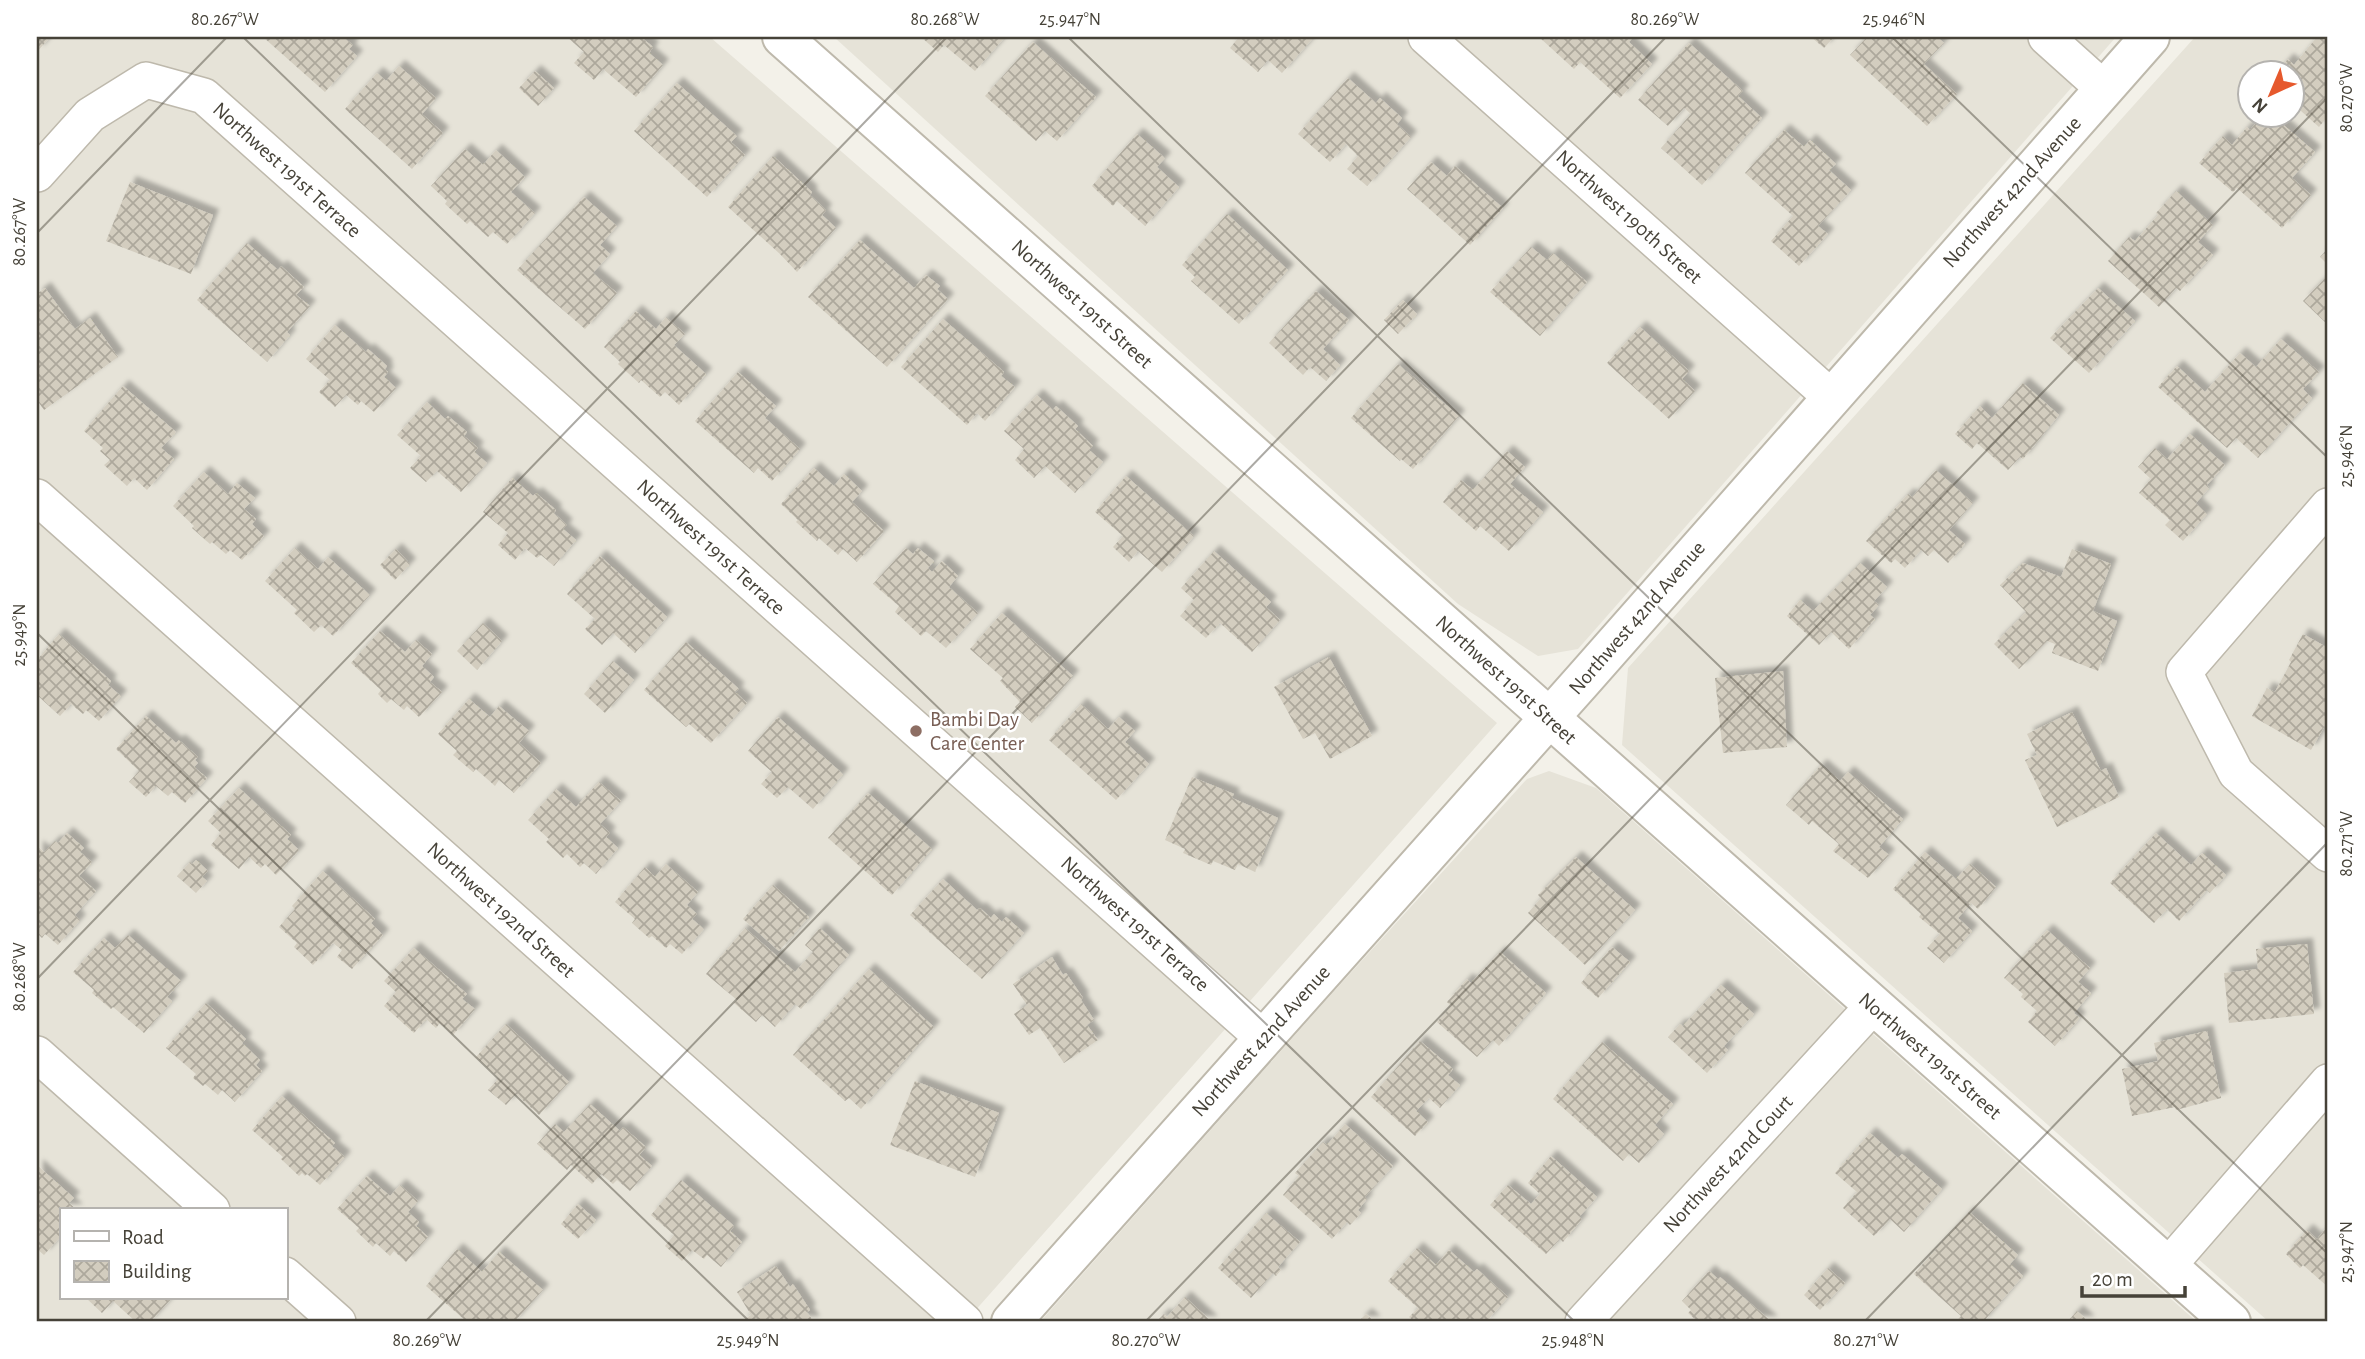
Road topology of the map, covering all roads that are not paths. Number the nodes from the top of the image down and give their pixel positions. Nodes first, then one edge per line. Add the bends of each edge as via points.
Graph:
1 (782, 37) edge
2 (1426, 37) edge
3 (2046, 37) edge
4 (2150, 37) edge
5 (2104, 89) junction
6 (37, 174) edge
7 (1831, 397) junction
8 (37, 497) edge
9 (2328, 506) edge
10 (1548, 718) junction
11 (2328, 854) edge
12 (1874, 1006) junction
13 (1263, 1038) junction
14 (37, 1054) edge
15 (2328, 1082) edge
16 (210, 1208) edge
17 (2168, 1266) junction
18 (287, 1277) edge
19 (1588, 1320) edge
20 (338, 1322) edge
21 (965, 1322) edge
22 (1011, 1322) edge
23 (2231, 1322) edge

1 - 10 street, Northwest 191st Street
2 - 7 street, Northwest 190th Street
3 - 5 street
4 - 5 street, Northwest 42nd Avenue
5 - 7 street, Northwest 42nd Avenue
6 - 13 street, Northwest 191st Terrace via 90,114 146,79 204,96
7 - 10 street, Northwest 42nd Avenue
8 - 21 street, Northwest 192nd Street
9 - 11 street via 2184,672 2236,773
10 - 12 street, Northwest 191st Street
10 - 13 street, Northwest 42nd Avenue
12 - 17 street, Northwest 191st Street
12 - 19 street, Northwest 42nd Court
13 - 22 street, Northwest 42nd Avenue
14 - 16 street
15 - 17 street
17 - 23 street, Northwest 191st Street
18 - 20 street

